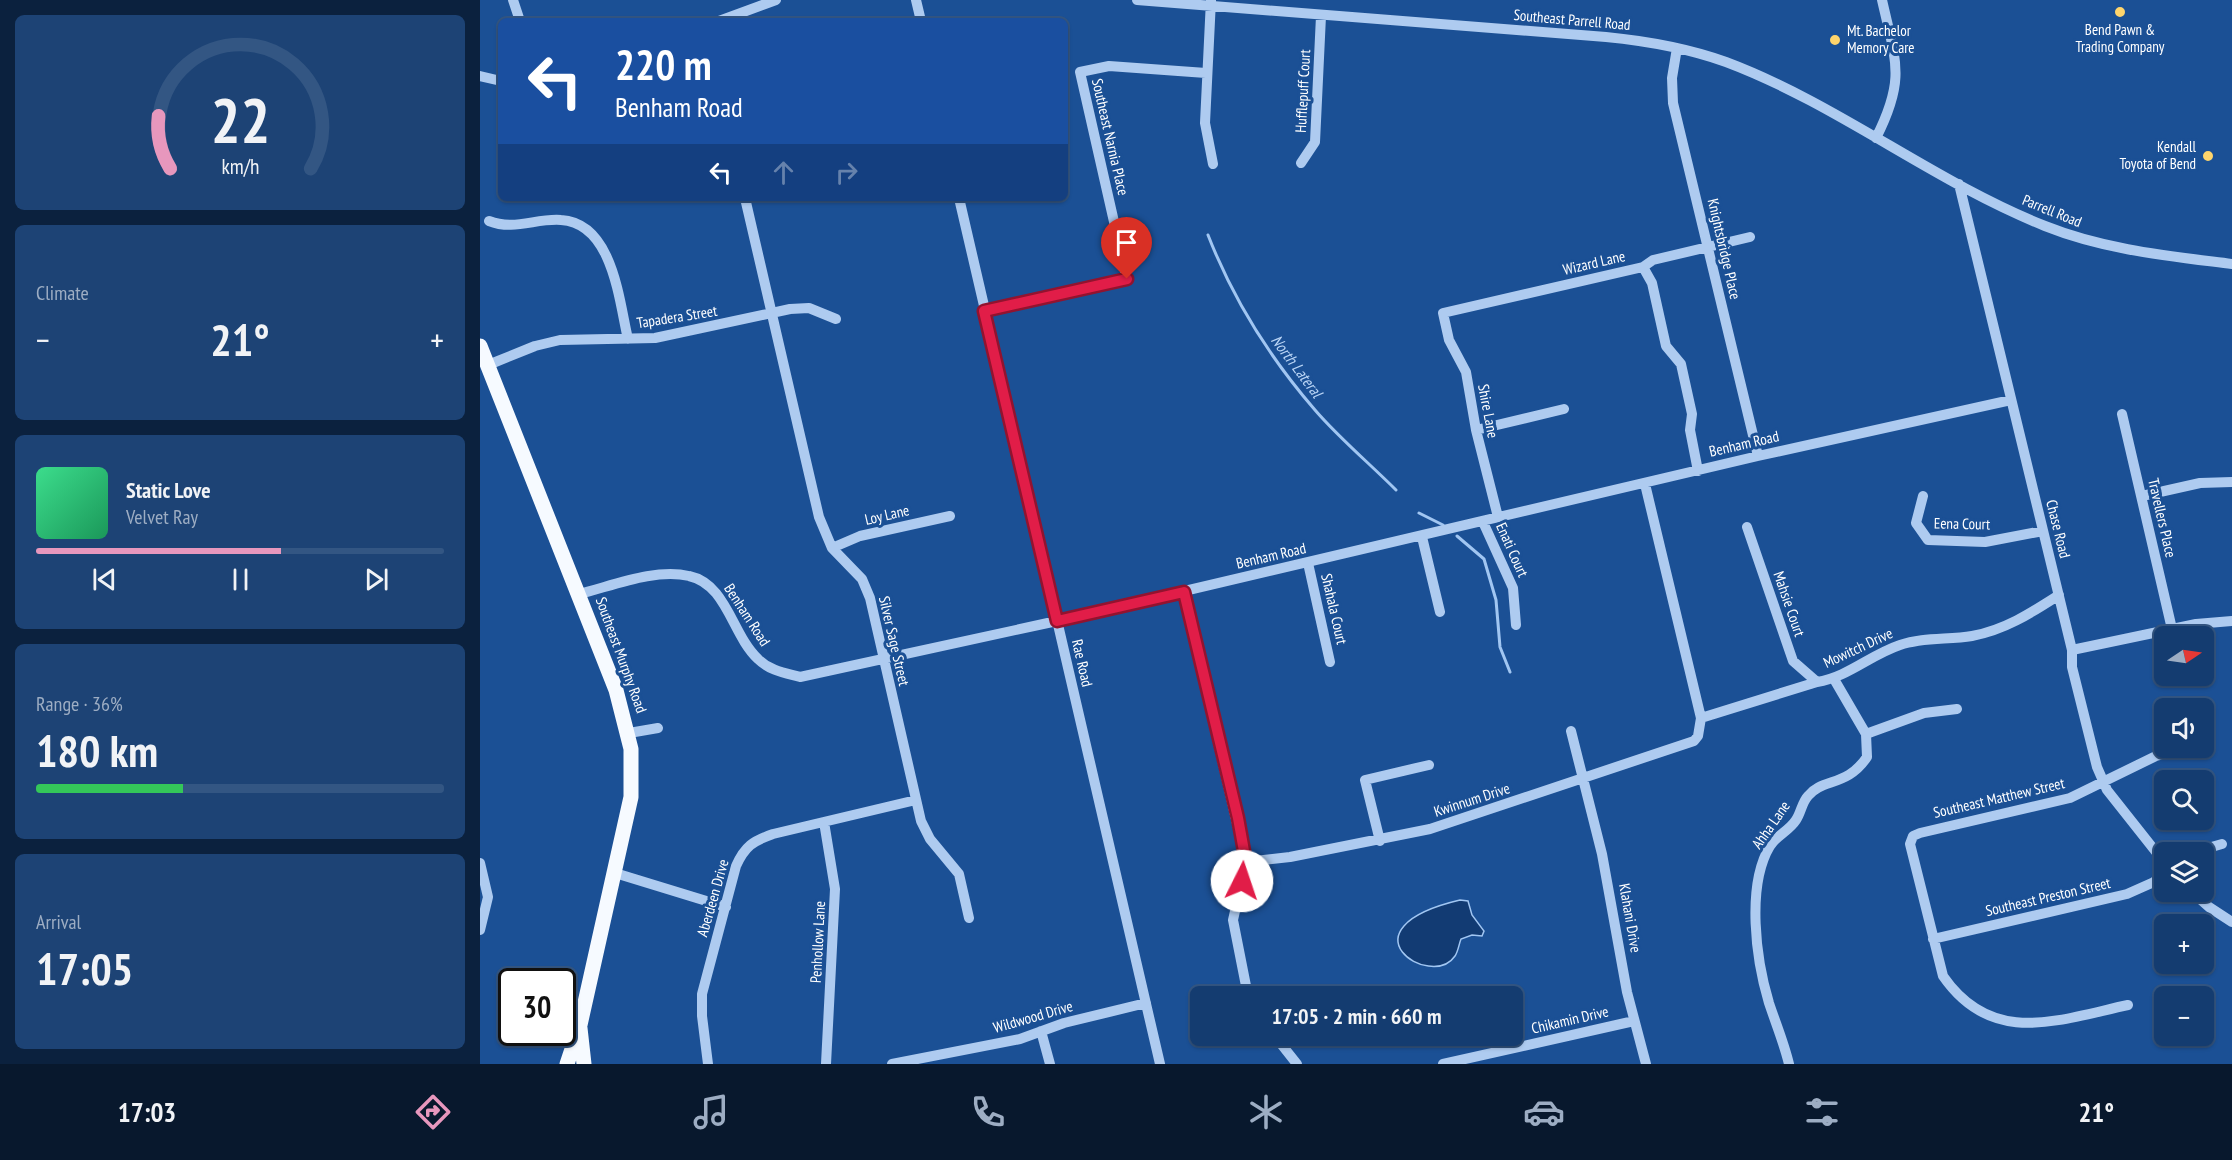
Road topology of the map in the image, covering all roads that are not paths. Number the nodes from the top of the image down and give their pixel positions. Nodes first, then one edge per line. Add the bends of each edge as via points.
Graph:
1 (513, 0) edge
2 (776, 0) edge
3 (916, 0) edge
4 (1137, 0) edge
5 (1882, 0) edge
6 (1211, 3) edge
7 (1321, 16) junction
8 (519, 18) edge
9 (727, 18) edge
10 (920, 18) edge
11 (1677, 48) junction
12 (1206, 73) junction
13 (480, 76) edge
14 (498, 80) edge
15 (1876, 138) junction
16 (1301, 163) dead end
17 (1213, 164) dead end
18 (1959, 184) junction
19 (746, 201) edge
20 (960, 201) edge
21 (489, 221) dead end
22 (1750, 237) dead end
23 (1708, 247) junction
24 (2232, 264) edge
25 (1643, 267) junction
26 (984, 311) junction
27 (1443, 313) joint
28 (771, 314) junction
29 (836, 319) dead end
30 (628, 339) junction
31 (480, 346) edge
32 (488, 365) junction
33 (2011, 400) junction
34 (1564, 409) dead end
35 (2122, 414) dead end
36 (1476, 430) junction
37 (1758, 456) junction
38 (1698, 471) junction
39 (2232, 482) edge
40 (1645, 484) junction
41 (1923, 496) dead end
42 (2142, 496) junction
43 (950, 516) dead end
44 (1498, 517) junction
45 (1483, 522) junction
46 (1747, 527) dead end
47 (2043, 531) junction
48 (1422, 537) junction
49 (832, 548) junction
50 (1308, 563) junction
51 (1184, 592) junction
52 (579, 594) junction
53 (2059, 595) junction
54 (1440, 612) dead end
55 (1057, 621) junction
56 (2232, 621) edge
57 (1516, 625) dead end
58 (2171, 626) edge
59 (2194, 626) edge
60 (2154, 633) edge
61 (2072, 651) junction
62 (884, 660) junction
63 (1330, 662) dead end
64 (1834, 679) junction
65 (1817, 682) junction
66 (1957, 709) dead end
67 (1701, 718) junction
68 (658, 728) dead end
69 (1571, 731) dead end
70 (629, 733) junction
71 (1866, 734) junction
72 (2154, 757) edge
73 (1429, 765) dead end
74 (1581, 779) junction
75 (2103, 780) junction
76 (916, 800) junction
77 (824, 822) junction
78 (1380, 841) junction
79 (2222, 844) dead end
80 (2214, 846) edge
81 (2154, 849) edge
82 (1246, 862) junction
83 (480, 863) edge
84 (615, 873) junction
85 (2154, 882) edge
86 (2203, 902) edge
87 (726, 907) junction
88 (969, 918) dead end
89 (2232, 922) edge
90 (480, 930) edge
91 (1933, 939) junction
92 (1246, 986) edge
93 (1146, 1003) junction
94 (2128, 1005) dead end
95 (1634, 1021) junction
96 (580, 1025) junction
97 (1041, 1031) junction
98 (1283, 1046) edge
99 (924, 1060) edge
100 (567, 1064) edge
101 (584, 1064) edge
102 (708, 1064) edge
103 (826, 1064) edge
104 (892, 1064) edge
105 (1050, 1064) edge
106 (1160, 1064) edge
107 (1297, 1064) edge
108 (1443, 1064) edge
109 (1646, 1064) edge
110 (1789, 1064) edge

1 - 8 street
2 - 9 street
3 - 10 street
4 - 6 street, Southeast Parrell Road
5 - 15 street via 1897,75 1896,94
6 - 7 street, Southeast Parrell Road
6 - 12 street
7 - 11 street, Southeast Parrell Road via 1606,37
7 - 16 street, Hufflepuff Court via 1316,142
11 - 15 street, Southeast Parrell Road via 1750,72
11 - 23 street, Knightsbridge Place via 1673,103
12 - 17 street via 1205,123
12 - 26 street, Southeast Narnia Place via 1109,66 1080,72 1127,279
13 - 14 street
15 - 18 street, Parrell Road
18 - 24 street, Parrell Road via 2069,235 2111,246
18 - 33 street, Chase Road
19 - 28 street, Silver Sage Street
20 - 26 street, Rae Road
21 - 30 street via 510,226 561,220 577,224 593,236 605,249 611,265
22 - 23 street, Wizard Lane
23 - 25 street, Wizard Lane via 1653,260
23 - 37 street, Knightsbridge Place
25 - 27 street, Wizard Lane
25 - 38 street via 1652,283 1666,346 1681,364 1692,414 1690,430
26 - 55 street, Rae Road
27 - 36 street, Shire Lane via 1449,340 1466,372
28 - 29 street, Tapadera Street via 809,308
28 - 30 street, Tapadera Street via 687,333
28 - 49 street, Silver Sage Street via 819,517
30 - 32 street, Tapadera Street via 560,340
31 - 32 main road, Southeast Murphy Road
32 - 52 main road, Southeast Murphy Road
33 - 37 street, Benham Road
33 - 47 street, Chase Road
34 - 36 street
35 - 42 street, Travellers Place
36 - 44 street, Shire Lane
37 - 38 street, Benham Road
38 - 40 street, Benham Road
39 - 42 street via 2200,483
40 - 44 street, Benham Road
40 - 67 street
41 - 47 street, Eena Court via 1916,522 1928,540 1985,542
42 - 58 street, Travellers Place
43 - 49 street, Loy Lane via 860,536
44 - 45 street, Benham Road
45 - 48 street, Benham Road
45 - 57 street, Enati Court via 1513,588
46 - 65 street, Mahsie Court via 1793,661
47 - 53 street, Chase Road
48 - 50 street, Benham Road
48 - 54 street
49 - 62 street, Silver Sage Street via 862,579
50 - 51 street, Benham Road
50 - 63 street, Shahala Court
51 - 55 street, Benham Road
51 - 82 street
52 - 62 street, Benham Road via 650,577 690,576 709,585 743,641 758,660 776,672 800,677
52 - 70 main road, Southeast Murphy Road
53 - 61 street, Chase Road
53 - 64 street, Mowitch Drive via 2008,626 1971,636 1908,642
55 - 62 street, Benham Road
55 - 93 street, Rae Road
56 - 59 street
60 - 61 street
61 - 75 street, Chase Road via 2072,667
62 - 76 street, Silver Sage Street
64 - 65 street, Mowitch Drive
64 - 71 street
65 - 67 street, Mowitch Drive
66 - 71 street via 1924,712
67 - 74 street, Kwinnum Drive via 1698,736 1684,745
68 - 70 street
69 - 74 street, Klahani Drive
70 - 84 main road, Southeast Murphy Road via 632,793
71 - 110 street, Ahha Lane via 1867,757 1860,767 1848,778 1808,795 1796,821 1777,837 1762,865 1756,892 1756,921 1763,974
72 - 75 street, Southeast Matthew Street
73 - 78 street via 1365,780
74 - 78 street, Kwinnum Drive via 1472,817
74 - 95 street, Klahani Drive via 1608,883
75 - 81 street, Chase Road
75 - 91 street, Southeast Matthew Street via 2070,798 1913,836 1910,844
76 - 77 street, Aberdeen Drive
76 - 88 street, Silver Sage Street via 930,839 959,874
77 - 87 street, Aberdeen Drive via 754,840 743,849
77 - 103 street, Penhollow Lane via 836,889
78 - 82 street, Kwinnum Drive
79 - 80 street
82 - 92 street via 1233,920
83 - 90 street via 488,897
84 - 87 street
84 - 96 main road, Southeast Murphy Road
85 - 91 street, Southeast Preston Street via 2127,894
86 - 89 street
87 - 102 street, Aberdeen Drive via 702,994
91 - 94 street via 1943,976 1955,993 1986,1015 2025,1024
93 - 97 street, Wildwood Drive
93 - 106 street, Rae Road
95 - 108 street, Chikamin Drive
95 - 109 street, Klahani Drive
96 - 100 main road, Southeast Murphy Road
96 - 101 main road, Southeast Murphy Road
97 - 99 street, Wildwood Drive via 1020,1040
97 - 105 street
98 - 107 street
99 - 104 street, Wildwood Drive

